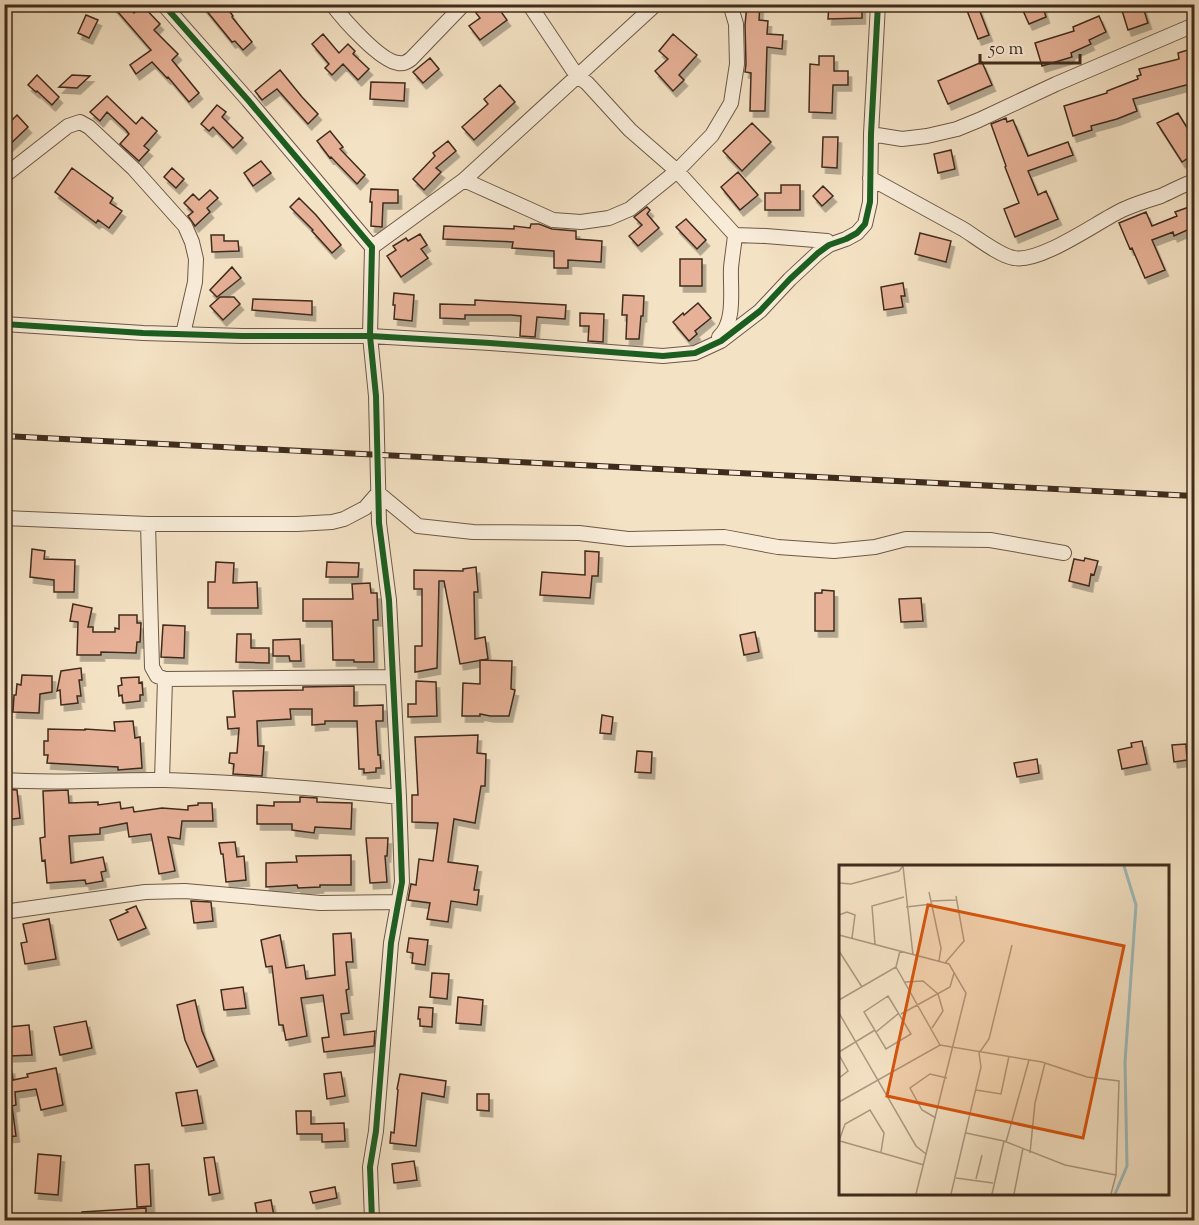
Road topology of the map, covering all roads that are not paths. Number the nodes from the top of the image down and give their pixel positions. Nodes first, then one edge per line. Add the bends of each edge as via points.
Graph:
1 (163, 4) edge
2 (332, 4) edge
3 (464, 4) edge
4 (529, 4) edge
5 (656, 4) edge
6 (730, 4) edge
7 (878, 4) edge
8 (1194, 26) edge
9 (577, 76) junction
10 (871, 134) junction
11 (676, 171) junction
12 (4, 176) edge
13 (870, 178) junction
14 (464, 180) junction
15 (1194, 181) edge
16 (735, 235) junction
17 (829, 245) junction
18 (372, 247) junction
19 (4, 324) edge
20 (183, 334) junction
21 (370, 336) junction
22 (709, 347) junction
23 (378, 493) junction
24 (4, 518) edge
25 (148, 524) junction
26 (1064, 553) dead end
27 (393, 677) junction
28 (165, 679) junction
29 (4, 780) edge
30 (162, 780) junction
31 (399, 797) junction
32 (398, 902) junction
33 (4, 912) edge
34 (372, 1221) edge

1 - 18 street
2 - 3 street via 375,50 400,64 411,58
4 - 9 street
5 - 9 street
6 - 11 street via 736,24 737,64 731,104 712,135
7 - 10 street
8 - 10 street via 957,129 902,139
9 - 11 street
9 - 14 street
10 - 13 street
11 - 14 street via 630,209 609,218 581,222 553,220
11 - 16 street
12 - 20 street via 68,126 80,122 89,127 134,169 185,226 196,259
13 - 15 street via 1003,254 1024,259 1077,236 1124,209
13 - 17 street via 865,224 846,239
14 - 18 street
16 - 17 street via 811,239 827,241
16 - 22 street via 727,327
17 - 22 street via 760,311
18 - 21 street
19 - 20 street
20 - 21 street
21 - 22 street via 663,356 695,353
21 - 23 street
23 - 25 street via 365,508 332,522
23 - 26 street via 418,526 473,532 579,533 628,539 724,537 778,547 834,551 906,539 990,540
23 - 27 street
24 - 25 street
25 - 28 street via 152,667 157,676
27 - 28 street
27 - 31 street
28 - 30 street
29 - 30 street
30 - 31 street via 303,787
31 - 32 street via 402,882
32 - 33 street via 320,903 185,891 121,895
32 - 34 street via 370,1167

